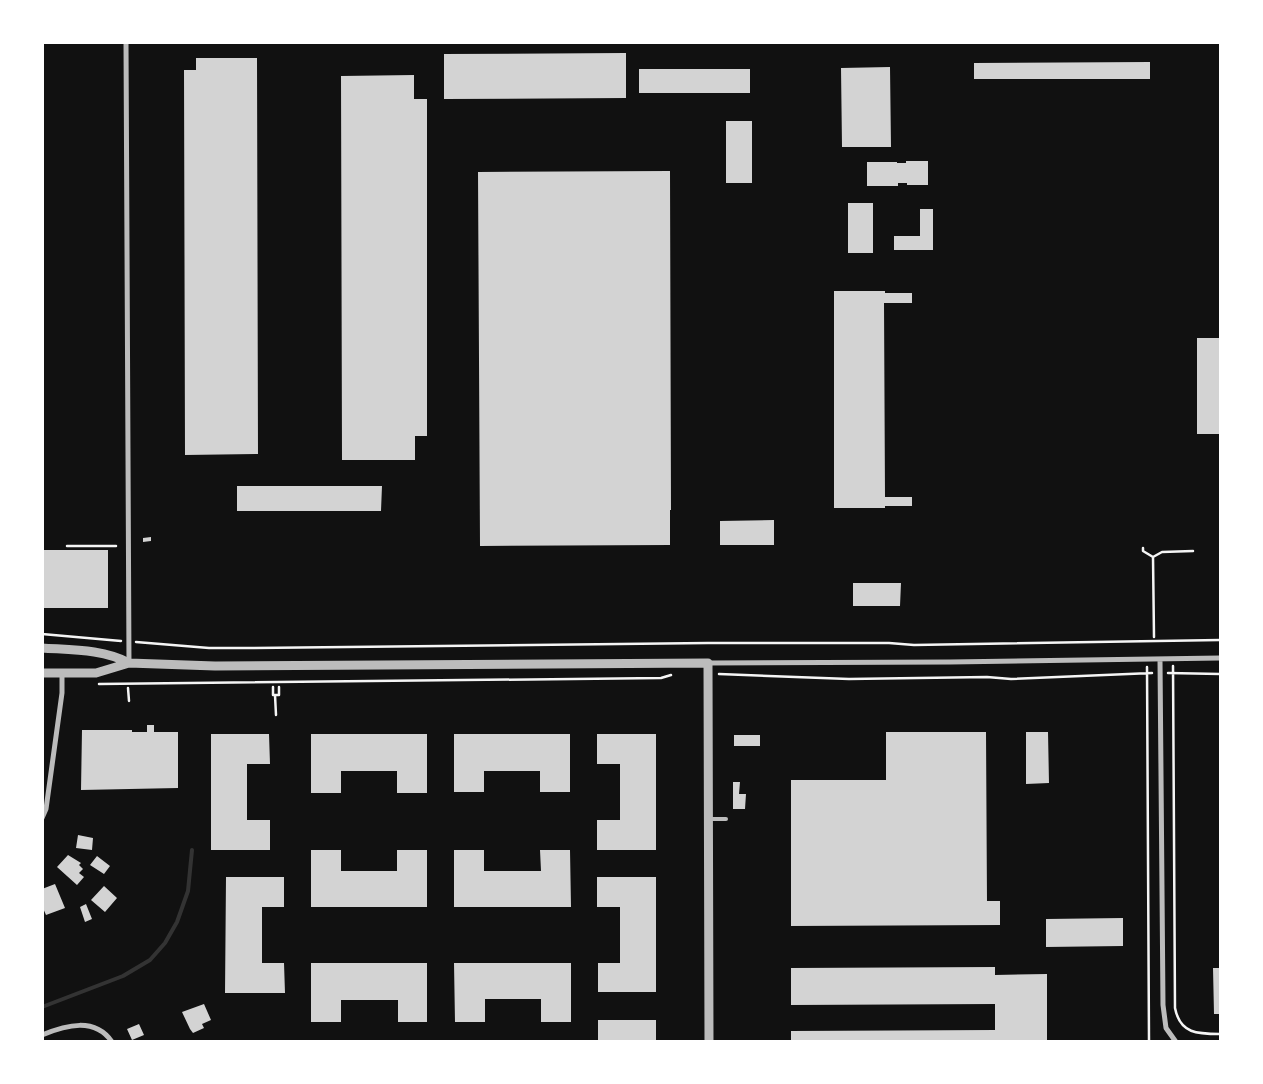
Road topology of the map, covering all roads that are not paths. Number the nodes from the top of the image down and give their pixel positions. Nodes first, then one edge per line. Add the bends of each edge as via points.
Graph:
1 (126, 42) edge
2 (42, 648) edge
3 (1220, 658) edge
4 (1160, 660) junction
5 (708, 662) junction
6 (129, 663) junction
7 (42, 673) edge
8 (62, 673) junction
9 (42, 818) edge
10 (709, 819) junction
11 (726, 819) dead end
12 (42, 1035) edge
13 (112, 1042) edge
14 (709, 1042) edge
15 (1176, 1042) edge

1 - 6 street
2 - 6 street via 96,652
3 - 4 street
4 - 5 street
4 - 15 street via 1163,1005 1166,1028
5 - 6 street via 234,666
5 - 10 street
6 - 8 street via 96,673
7 - 8 street
8 - 9 street via 46,809
10 - 11 lane
10 - 14 street
12 - 13 street via 72,1025 84,1025 98,1028

